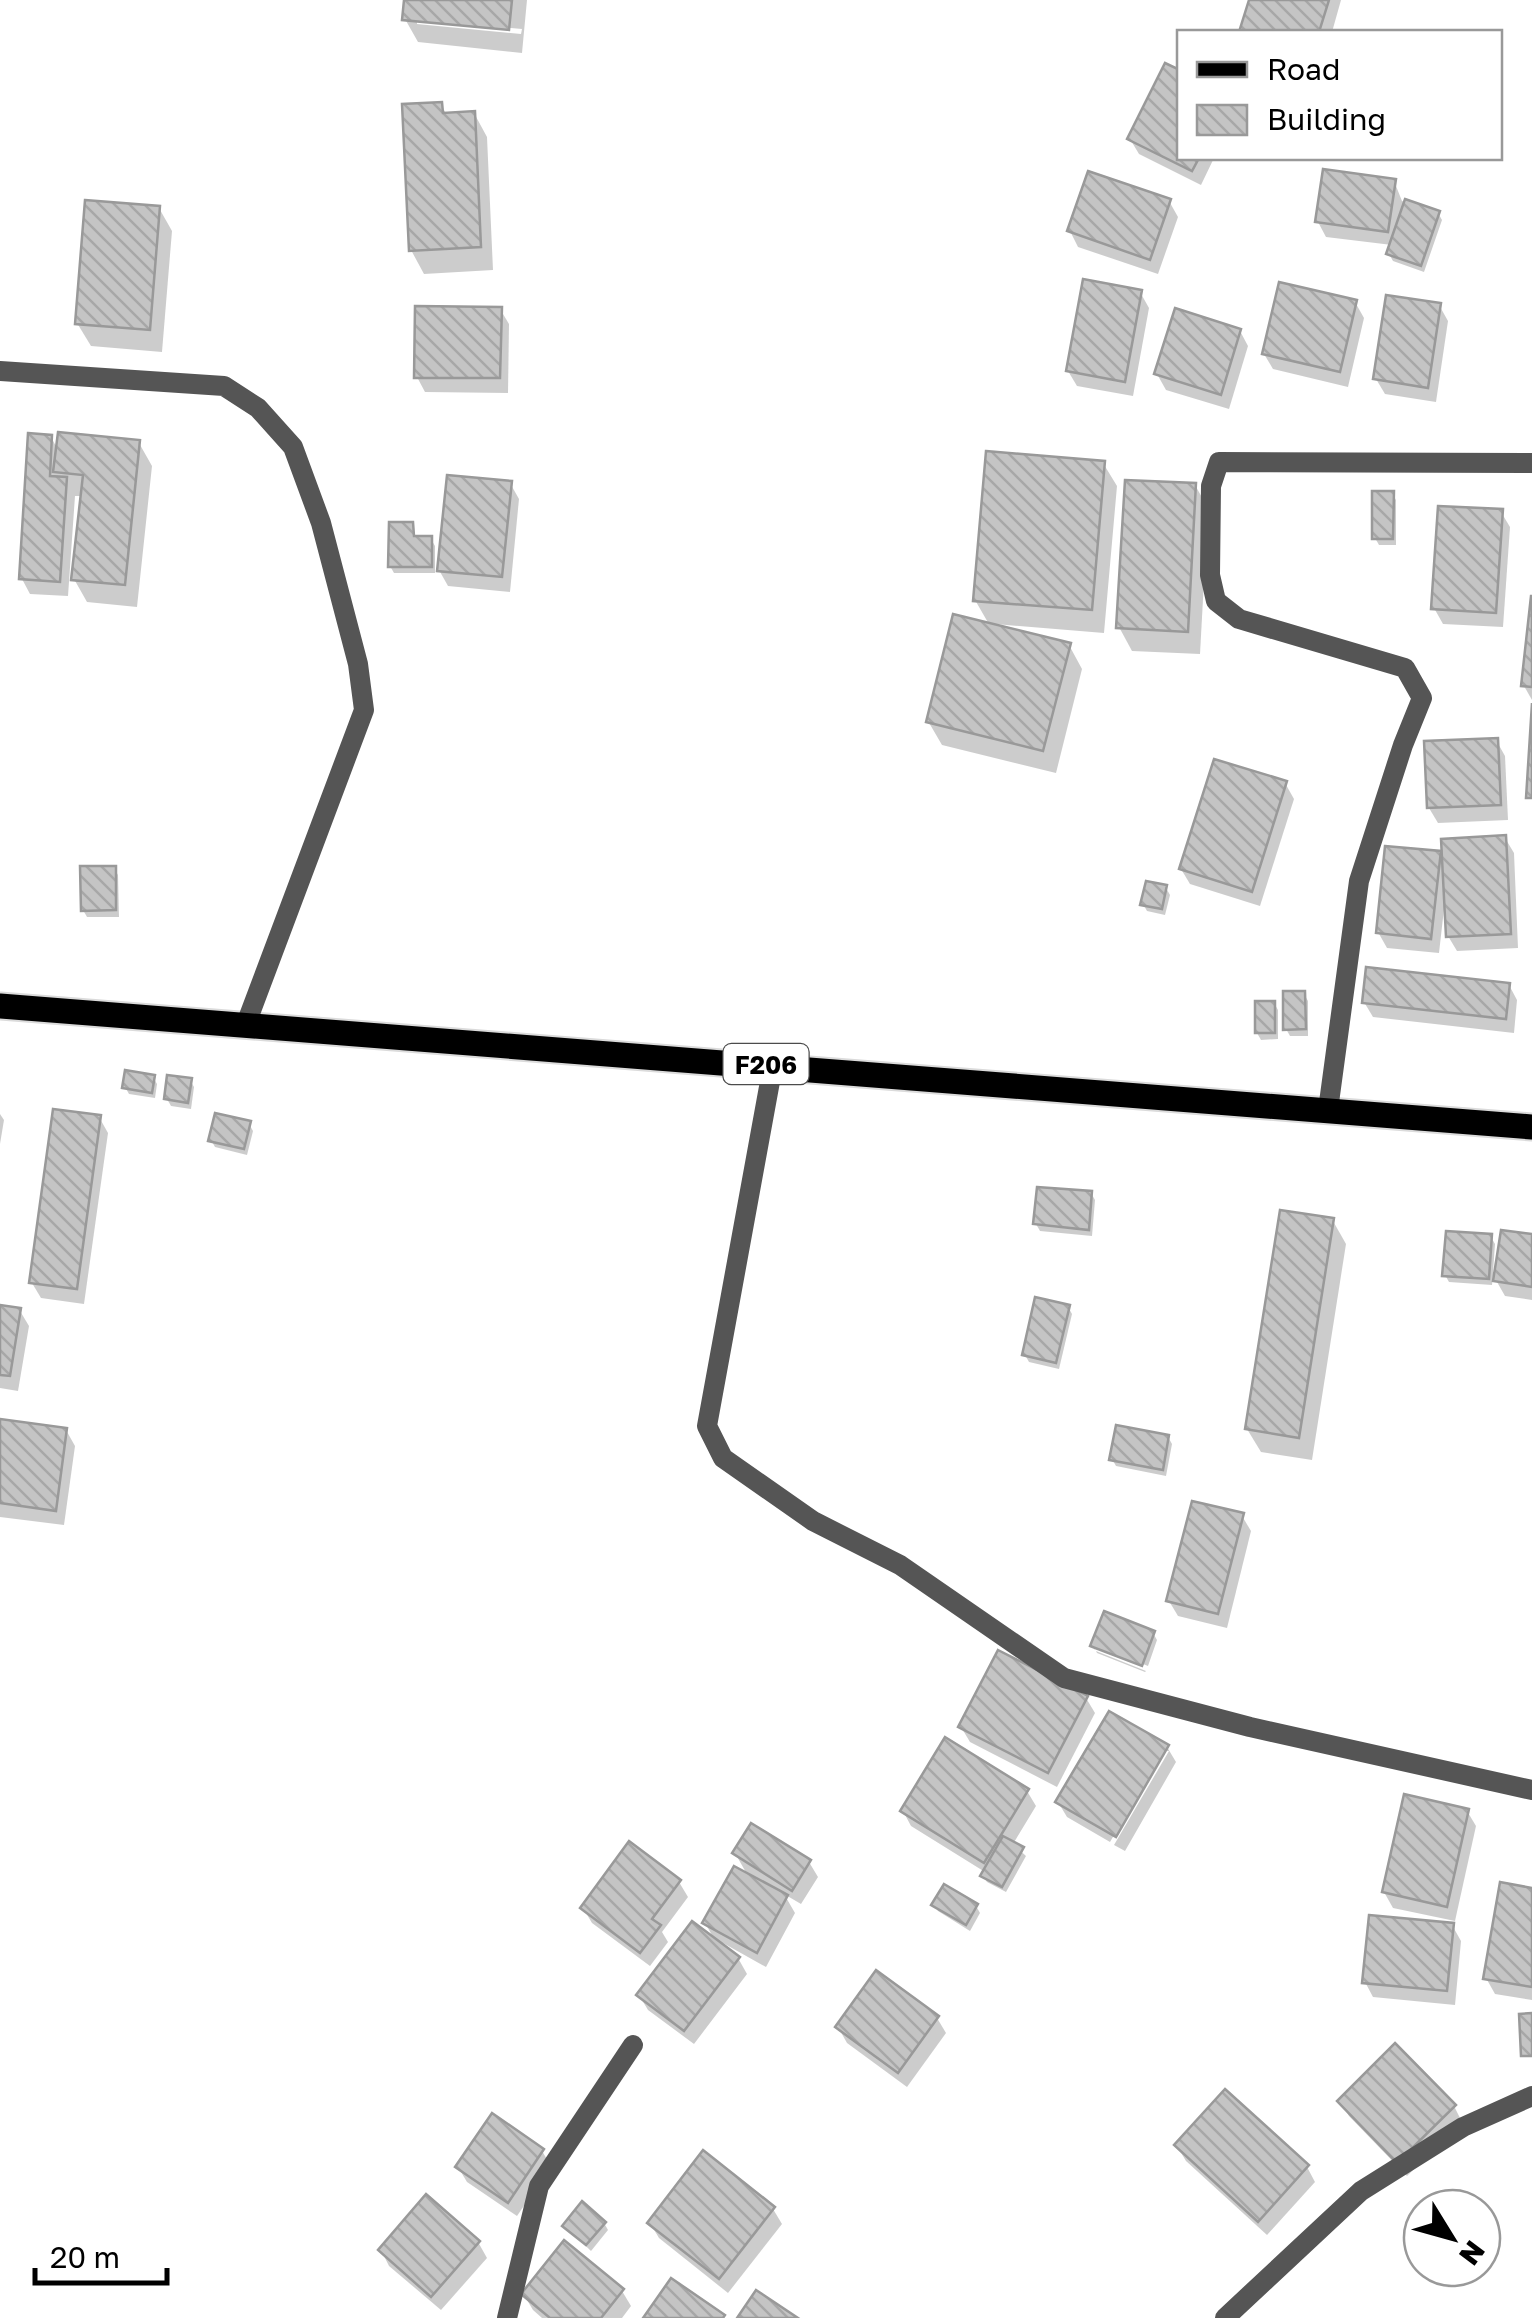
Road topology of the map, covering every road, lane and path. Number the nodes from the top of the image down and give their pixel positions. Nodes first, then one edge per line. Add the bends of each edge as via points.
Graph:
1 (0, 371) edge
2 (1532, 463) edge
3 (0, 1006) edge
4 (246, 1024) junction
5 (774, 1065) junction
6 (1328, 1110) junction
7 (1532, 1126) edge
8 (1532, 1790) edge
9 (633, 2045) dead end
10 (1532, 2096) edge
11 (506, 2318) edge
12 (1226, 2318) edge

1 - 4 street via 224,386 258,408 293,446 322,522 364,710
2 - 6 street via 1219,462 1215,474 1210,575 1216,601 1240,619 1405,668 1422,698 1359,880
3 - 4 main road, F206
4 - 5 main road, F206
5 - 6 main road, F206
5 - 8 street via 707,1426 723,1458 813,1521 900,1565 1064,1678
6 - 7 main road, F206
9 - 11 street via 539,2186
10 - 12 street via 1463,2127 1360,2190

